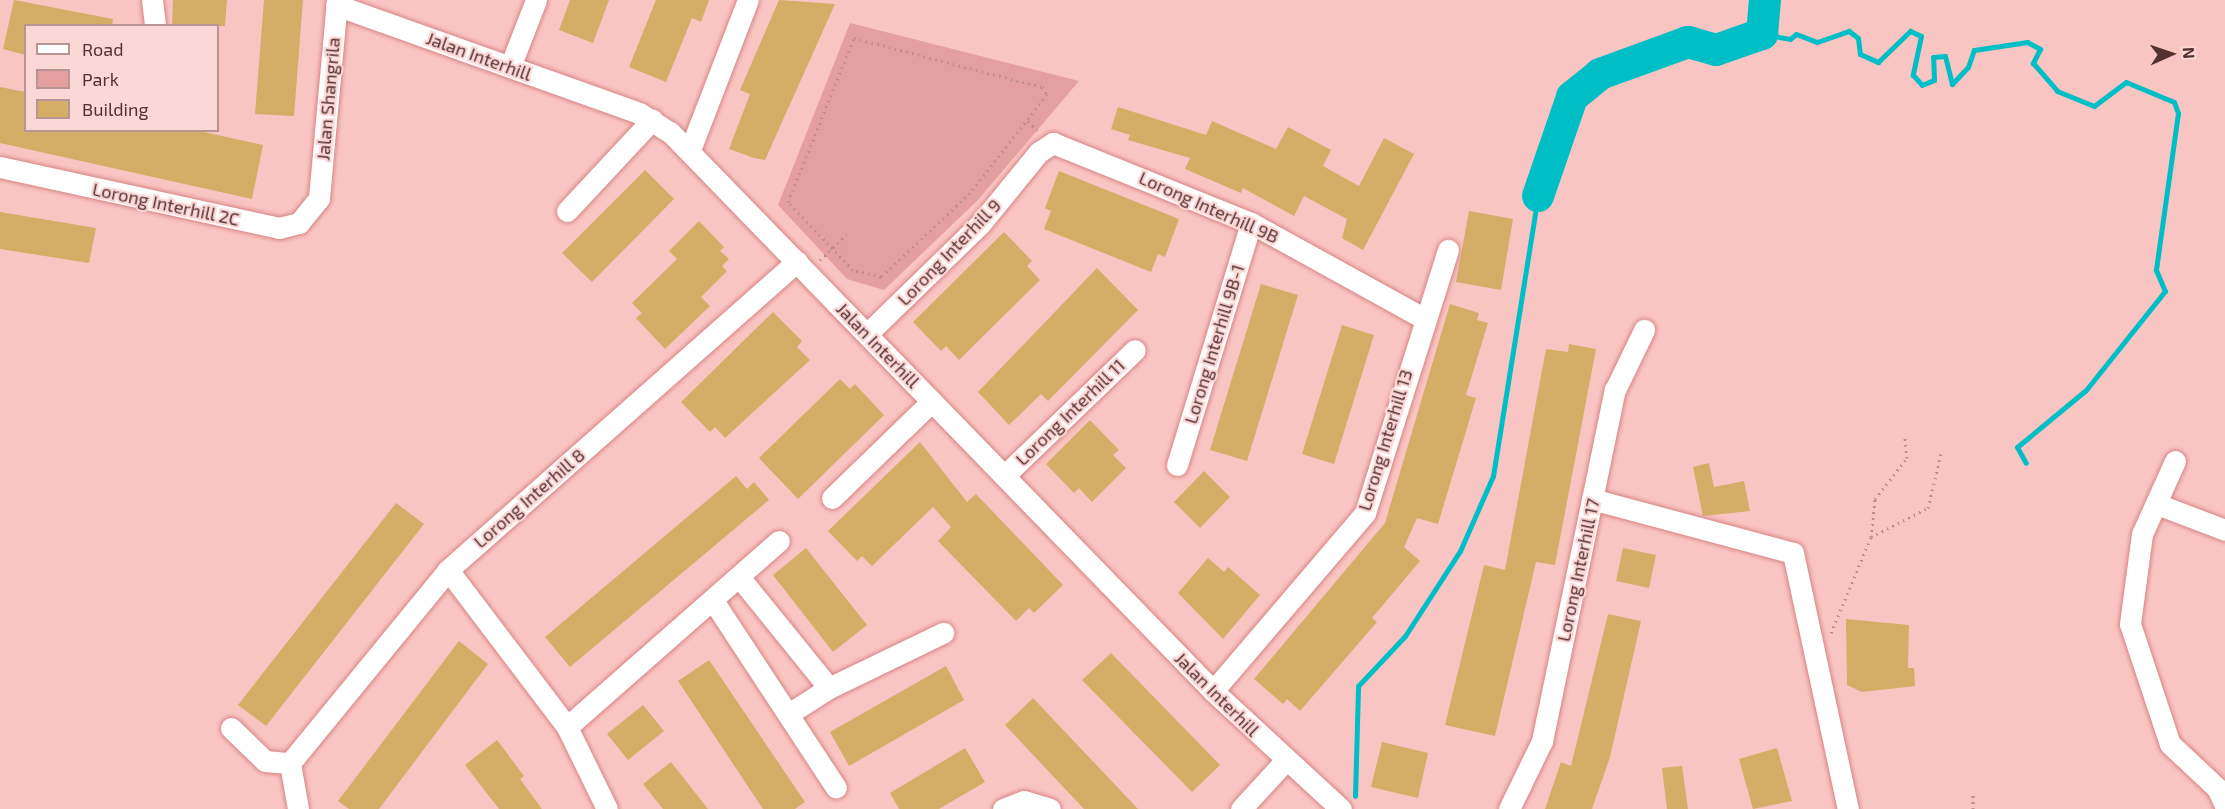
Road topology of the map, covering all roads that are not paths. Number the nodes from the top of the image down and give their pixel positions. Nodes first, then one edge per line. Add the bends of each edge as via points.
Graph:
1 (536, 0) edge
2 (748, 0) edge
3 (148, 1) edge
4 (336, 3) edge
5 (154, 24) edge
6 (510, 67) junction
7 (652, 120) junction
8 (1053, 143) joint
9 (690, 150) junction
10 (0, 167) edge
11 (319, 198) joint
12 (567, 211) dead end
13 (1251, 223) junction
14 (1448, 250) dead end
15 (803, 267) junction
16 (1423, 318) junction
17 (1644, 330) dead end
18 (867, 334) junction
19 (1135, 350) dead end
20 (932, 401) junction
21 (2175, 461) dead end
22 (1177, 465) dead end
23 (1005, 475) junction
24 (832, 498) dead end
25 (1592, 499) junction
26 (2157, 504) junction
27 (2225, 530) edge
28 (779, 541) dead end
29 (448, 570) junction
30 (740, 578) junction
31 (714, 602) junction
32 (943, 633) dead end
33 (829, 688) junction
34 (1212, 691) junction
35 (790, 713) junction
36 (567, 727) junction
37 (231, 728) dead end
38 (1284, 762) junction
39 (290, 764) junction
40 (836, 788) dead end
41 (2225, 805) edge
42 (298, 809) edge
43 (607, 809) edge
44 (1003, 809) edge
45 (1050, 809) edge
46 (1241, 809) edge
47 (1341, 809) edge
48 (1509, 809) edge
49 (1848, 809) edge

1 - 6 street
2 - 9 street
3 - 5 street
4 - 6 street, Jalan Interhill
4 - 11 street, Jalan Shangrila
6 - 7 street, Jalan Interhill
7 - 9 street, Jalan Interhill
7 - 12 street
8 - 13 street, Lorong Interhill 9B
8 - 18 street, Lorong Interhill 9 via 1039,152 981,223
9 - 15 street, Jalan Interhill
10 - 11 street, Lorong Interhill 2C via 279,228 310,214
13 - 16 street, Lorong Interhill 9B
13 - 22 street, Lorong Interhill 9B-1
14 - 16 street, Lorong Interhill 13
15 - 18 street, Jalan Interhill
15 - 29 street, Lorong Interhill 8
16 - 34 street, Lorong Interhill 13 via 1365,513
17 - 25 street, Lorong Interhill 17 via 1615,390
18 - 20 street, Jalan Interhill
19 - 23 street, Lorong Interhill 11
20 - 23 street, Jalan Interhill
20 - 24 street
21 - 26 street
23 - 34 street, Jalan Interhill
25 - 48 street, Lorong Interhill 17 via 1542,741
25 - 49 street via 1793,553
26 - 27 street
26 - 41 street via 2142,534 2133,584 2132,636 2170,744 2217,788
28 - 30 street
29 - 36 street
29 - 39 street, Lorong Interhill 8
30 - 31 street
30 - 33 street
31 - 35 street
31 - 36 street
32 - 33 street
33 - 35 street
34 - 38 street, Jalan Interhill
35 - 40 street
36 - 43 street
37 - 39 street via 265,761
38 - 46 street
38 - 47 street, Jalan Interhill
39 - 42 street
44 - 45 street via 1024,801

